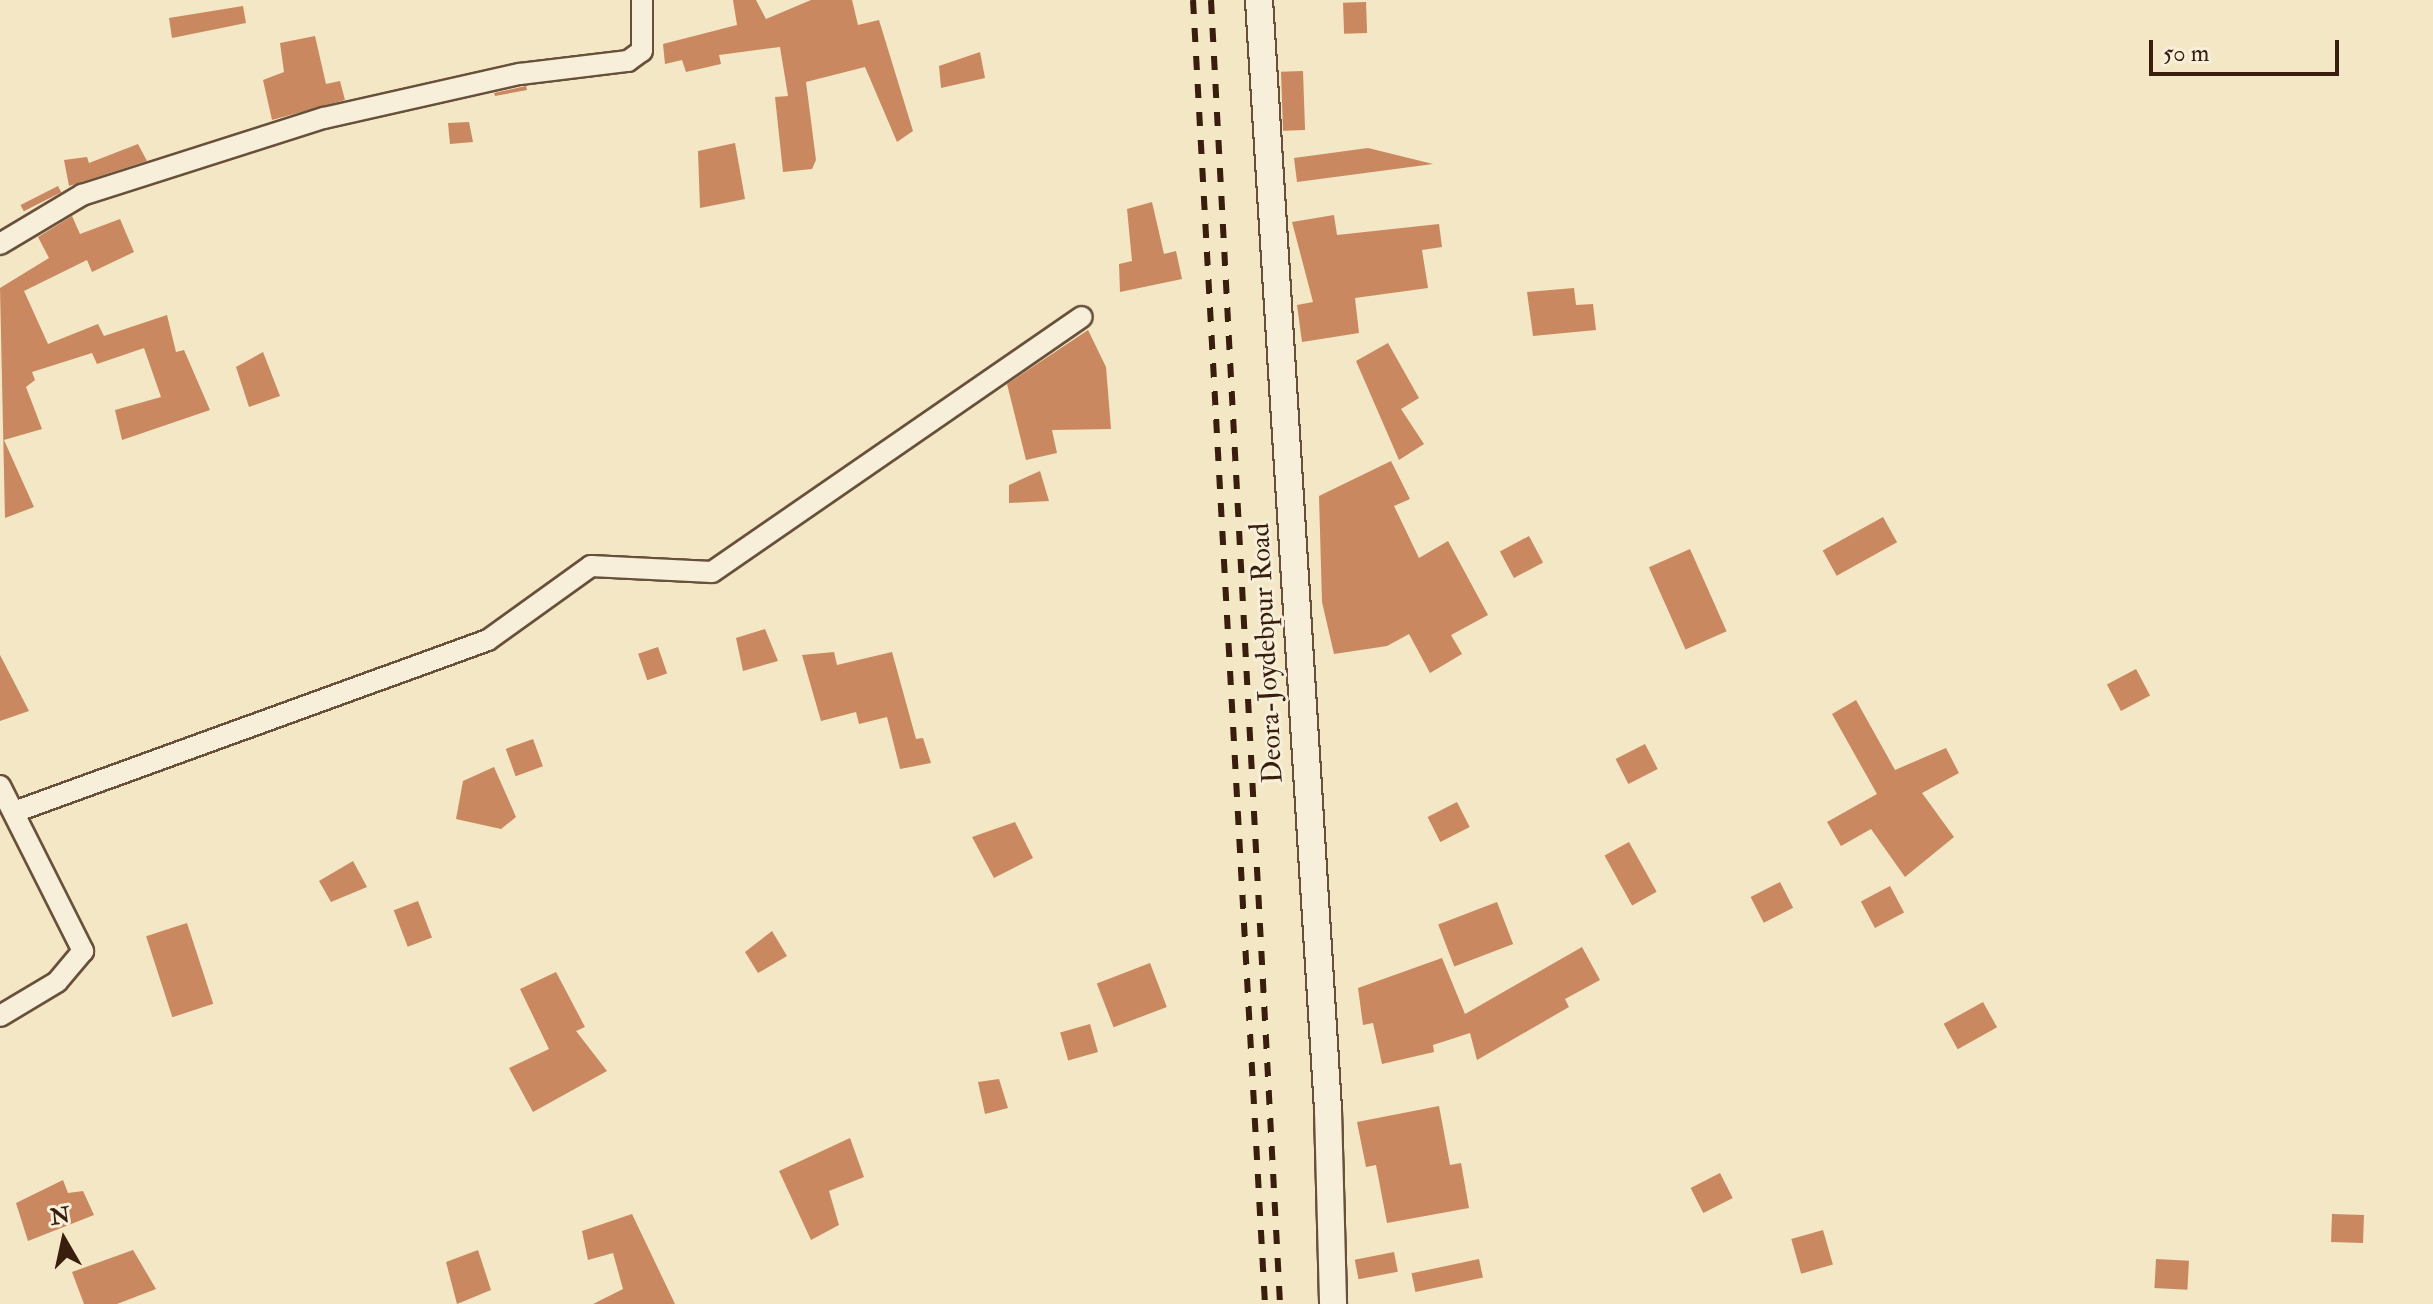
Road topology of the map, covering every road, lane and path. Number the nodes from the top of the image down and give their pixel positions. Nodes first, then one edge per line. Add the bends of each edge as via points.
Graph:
1 (642, 0) edge
2 (1259, 0) edge
3 (0, 244) edge
4 (1081, 317) dead end
5 (0, 786) edge
6 (17, 811) junction
7 (0, 1016) edge
8 (1333, 1304) edge

1 - 3 street via 642,51 628,61 443,89 266,134 82,195
2 - 8 street, Deora-Joydebpur Road via 1328,1110
4 - 6 street via 712,572 591,566 488,640
5 - 6 street
6 - 7 street via 83,951 57,982

